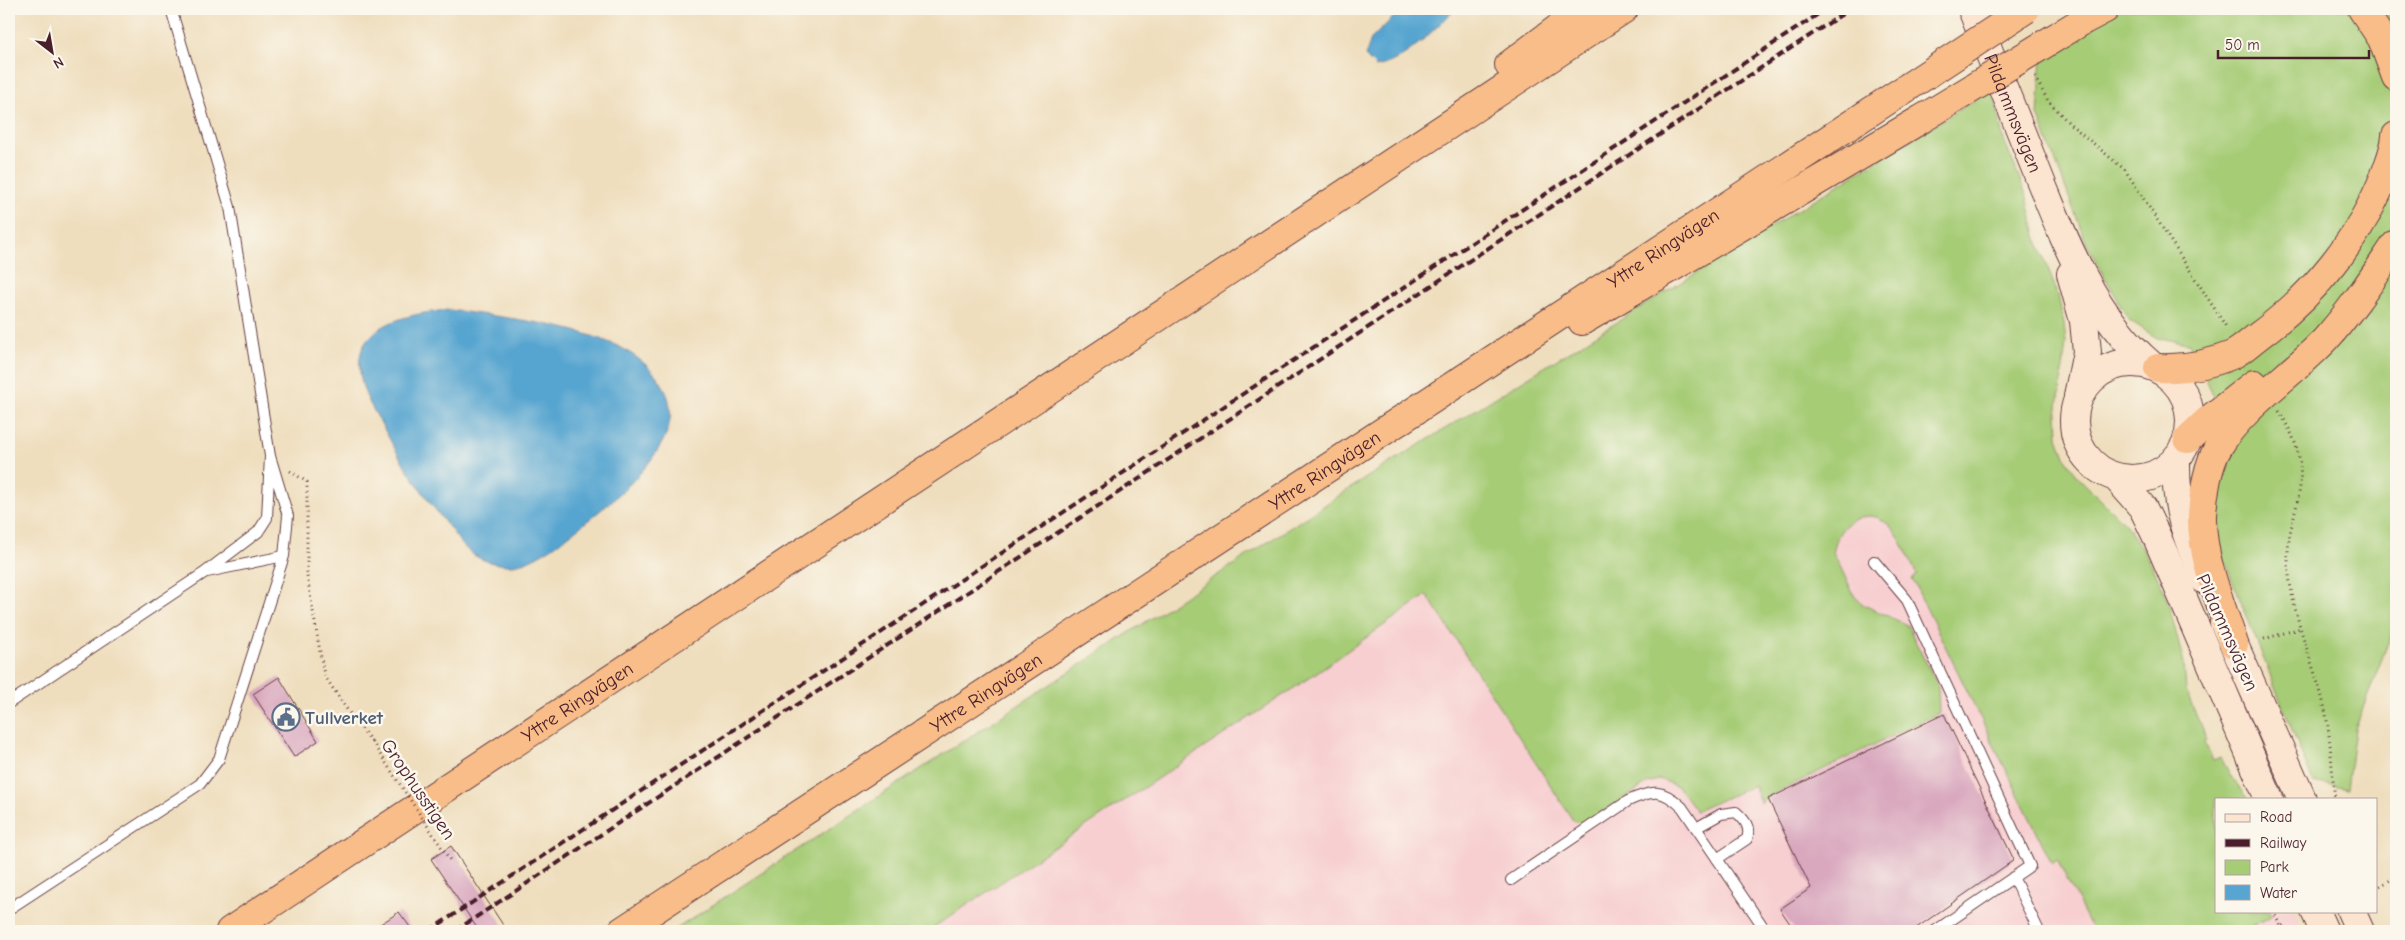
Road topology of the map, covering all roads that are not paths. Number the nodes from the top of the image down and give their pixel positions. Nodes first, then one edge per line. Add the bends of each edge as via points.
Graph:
1 (171, 9) edge
2 (1584, 9) edge
3 (1624, 9) edge
4 (1972, 9) edge
5 (2026, 9) edge
6 (2362, 9) edge
7 (2094, 14) edge
8 (2396, 77) edge
9 (2396, 136) edge
10 (2055, 217) junction
11 (2396, 244) edge
12 (1262, 250) junction
13 (2368, 286) junction
14 (2155, 367) junction
15 (2078, 398) junction
16 (2182, 449) junction
17 (270, 456) junction
18 (2117, 478) junction
19 (1216, 540) junction
20 (284, 556) junction
21 (1874, 561) dead end
22 (204, 573) junction
23 (2234, 644) junction
24 (9, 703) edge
25 (2269, 798) edge
26 (2302, 798) edge
27 (1696, 828) junction
28 (1717, 859) junction
29 (2014, 877) junction
30 (1511, 880) dead end
31 (9, 908) edge
32 (2316, 912) edge
33 (2351, 912) edge
34 (230, 931) edge
35 (622, 931) edge
36 (1766, 931) edge
37 (1935, 931) edge
38 (2039, 931) edge
39 (2324, 931) edge
40 (2360, 931) edge

1 - 17 lane via 230,207
2 - 12 highway
3 - 12 highway, Yttre Ringvägen
4 - 10 main road, Pildammsvägen
5 - 19 highway, Yttre Ringvägen, bridge
6 - 8 highway via 2382,39
7 - 19 highway, bridge
9 - 14 highway via 2376,198 2348,243 2308,295 2234,354 2191,368
10 - 14 main road, Pildammsvägen via 2086,281 2113,326
10 - 15 main road, Pildammsvägen via 2084,321 2087,352
11 - 13 highway
12 - 34 highway, Yttre Ringvägen
13 - 16 highway via 2321,332 2234,398
13 - 23 highway via 2326,338 2240,418 2218,447 2206,483 2202,516 2206,554
14 - 15 main road, Pildammsvägen via 2129,362 2108,367 2090,380
14 - 16 main road, Pildammsvägen via 2175,381 2186,398 2190,418
15 - 18 main road, Pildammsvägen via 2073,418 2076,438 2085,456 2099,469
16 - 18 main road, Pildammsvägen via 2164,470 2150,477
16 - 23 main road, Pildammsvägen via 2176,483 2179,512
17 - 20 lane via 288,516
17 - 22 lane via 266,518 258,532
18 - 25 main road, Pildammsvägen via 2143,508 2156,535
19 - 35 highway, Yttre Ringvägen
20 - 22 lane
20 - 31 lane via 218,759 200,784
21 - 29 lane via 1907,600 2030,866
22 - 24 lane
23 - 26 main road, Pildammsvägen
27 - 28 lane
27 - 28 lane via 1721,814 1736,812 1745,820 1750,831 1747,839
27 - 30 lane via 1670,796 1658,793 1642,795
28 - 36 lane
29 - 37 lane
29 - 38 lane
32 - 39 main road
33 - 40 main road

